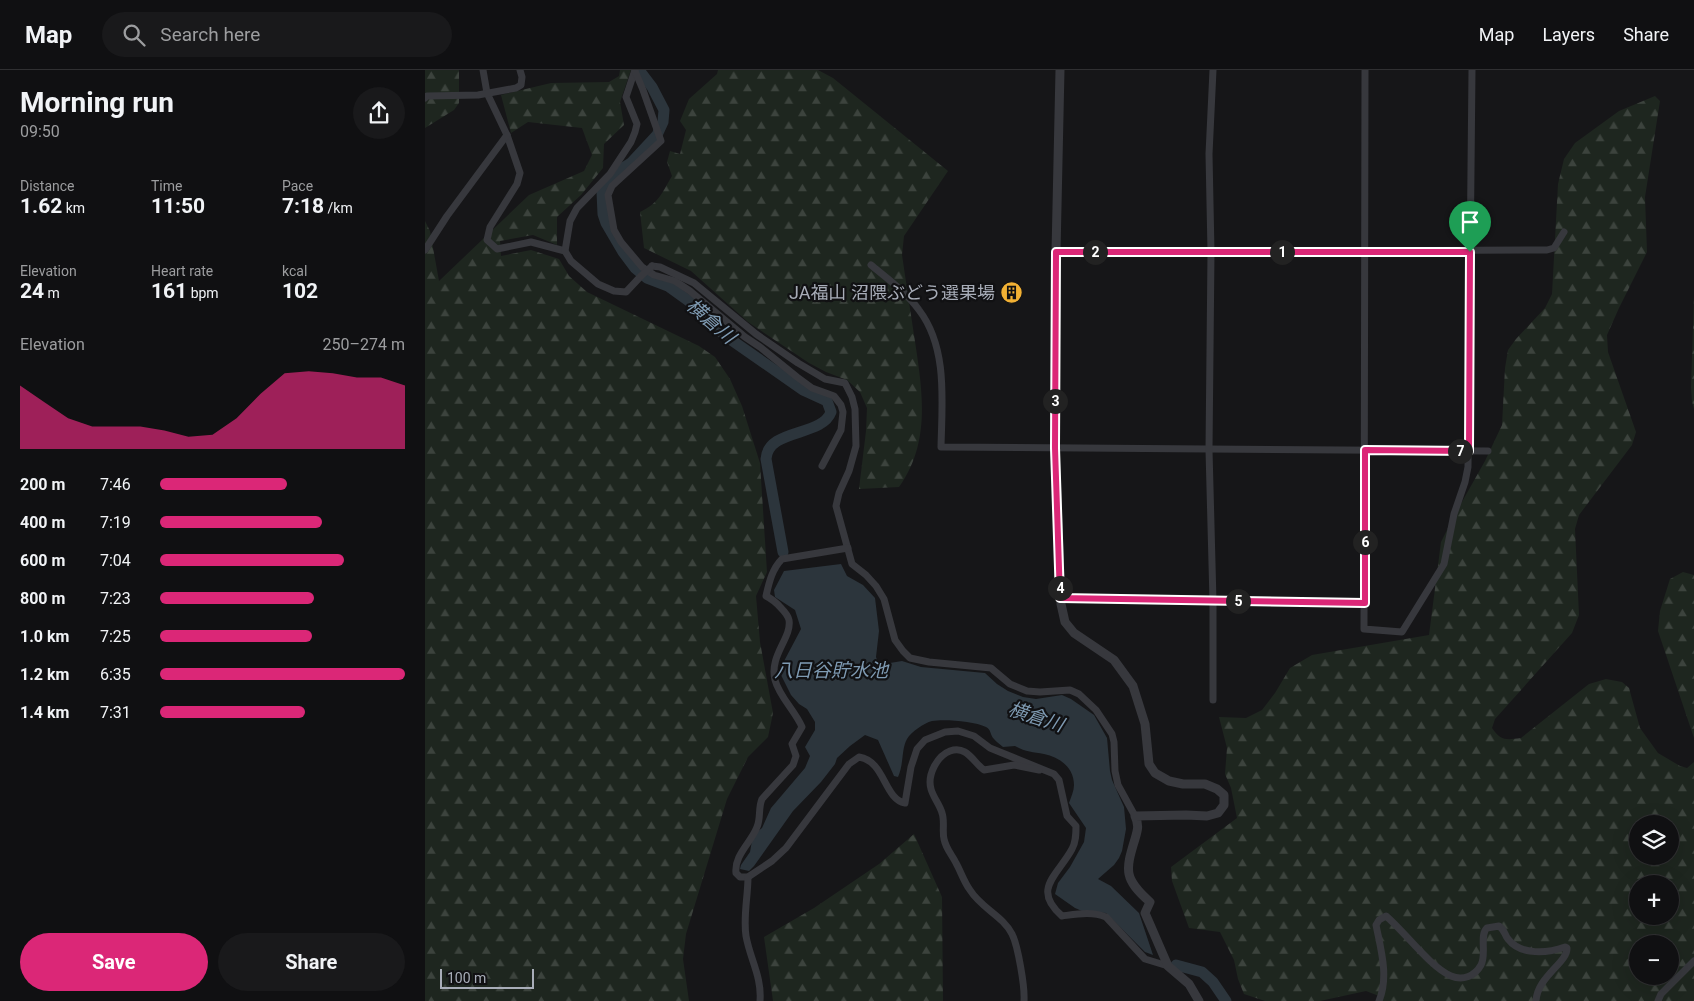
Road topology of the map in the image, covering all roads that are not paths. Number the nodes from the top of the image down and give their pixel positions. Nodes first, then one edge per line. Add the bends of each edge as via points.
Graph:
1 (483, 70) edge
2 (520, 70) edge
3 (1060, 70) edge
4 (1213, 70) edge
5 (1365, 70) edge
6 (1472, 70) edge
7 (635, 71) edge
8 (487, 93) junction
9 (425, 98) edge
10 (507, 135) junction
11 (1564, 232) dead end
12 (425, 250) edge
13 (1365, 251) junction
14 (565, 252) junction
15 (1056, 252) junction
16 (1211, 252) junction
17 (1470, 252) junction
18 (871, 265) dead end
19 (1055, 448) junction
20 (1209, 450) junction
21 (1365, 450) junction
22 (1469, 451) junction
23 (1488, 451) dead end
24 (822, 466) dead end
25 (848, 548) junction
26 (1060, 598) junction
27 (1213, 601) junction
28 (1365, 603) junction
29 (1213, 700) dead end
30 (1049, 771) junction
31 (1135, 816) junction
32 (748, 877) junction
33 (1694, 961) edge
34 (1168, 966) junction
35 (761, 1001) edge
36 (1024, 1001) edge
37 (1199, 1001) edge
38 (1379, 1001) edge
39 (1536, 1001) edge
40 (1658, 1001) edge

1 - 8 street
2 - 8 street via 521,85
3 - 15 street
4 - 16 street via 1209,154
5 - 13 street
6 - 17 street
7 - 14 street via 626,98 637,124 635,132 609,174 577,208 570,221
7 - 24 street via 661,141 612,186 608,195 614,230 642,267 690,291 812,388 834,396 843,412 841,430
8 - 9 street
8 - 10 street
10 - 12 street
10 - 14 street via 520,173 517,184 490,227 487,240 497,249 531,242
11 - 17 street via 1554,248 1547,250
13 - 16 street
13 - 17 street
13 - 21 street
14 - 25 street, bridge via 571,262 598,284 613,291 626,292 652,266 660,267 694,283 756,334 817,375 845,383 855,408 856,446 837,506
15 - 16 street
15 - 19 street
16 - 20 street
17 - 22 street
18 - 19 street via 920,310 935,342 942,401 941,448
19 - 20 street
19 - 26 street
20 - 21 street
20 - 27 street
21 - 22 street
21 - 28 street
22 - 23 street
22 - 28 street via 1465,482 1454,514 1444,564 1403,632 1364,629
25 - 31 street via 852,564 871,580 884,599 895,640 910,658 991,668 1010,684 1027,691 1070,690 1079,694 1096,710 1112,734 1118,785
25 - 32 street via 782,559 770,577 766,596 773,599 789,620 773,669 775,681 802,727 792,744 796,756 793,764 762,799 756,829 735,866 735,874
26 - 27 street
26 - 31 street via 1065,622 1074,633 1114,660 1133,686 1145,724 1149,764 1155,773 1169,781 1205,784 1224,795 1224,805 1218,813 1207,816
27 - 28 street
27 - 29 street
30 - 32 street via 990,748 973,736 945,732 925,740 917,749 905,804 895,796 874,764 859,757 849,764 786,848
30 - 34 street via 1059,780 1067,816 1076,826 1073,848 1053,875 1048,891 1051,906 1062,916 1081,913 1107,917 1145,959
30 - 36 street via 1014,765 983,770 971,755 952,750 934,765 930,776 930,788 943,814 948,850 970,891 1012,933 1024,986
31 - 34 street via 1139,826 1127,870 1130,880 1150,902 1145,913
32 - 35 street via 746,935 760,980
33 - 40 street
34 - 37 street via 1189,984
38 - 39 street via 1384,987 1376,925 1386,916 1440,970 1452,977 1466,978 1479,968 1483,961 1483,933 1487,928 1499,926 1514,944 1530,951 1567,948 1568,952 1540,985

